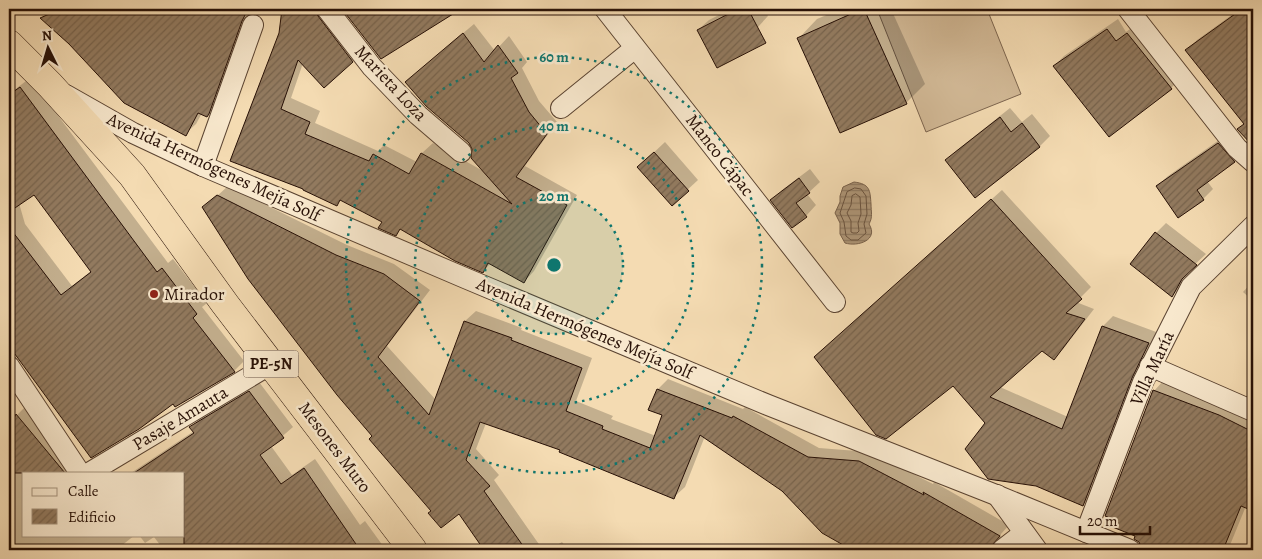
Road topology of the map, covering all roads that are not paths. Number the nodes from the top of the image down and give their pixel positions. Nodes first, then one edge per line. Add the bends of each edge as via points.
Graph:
1 (327, 9) edge
2 (605, 9) edge
3 (1128, 9) edge
4 (252, 25) dead end
5 (9, 44) edge
6 (635, 48) junction
7 (9, 63) edge
8 (50, 85) junction
9 (561, 108) dead end
10 (461, 152) dead end
11 (1253, 162) edge
12 (203, 166) junction
13 (1253, 226) edge
14 (835, 302) dead end
15 (271, 364) junction
16 (9, 366) edge
17 (1150, 366) junction
18 (1253, 411) edge
19 (79, 472) edge
20 (91, 472) edge
21 (996, 495) junction
22 (1086, 532) junction
23 (1024, 533) junction
24 (413, 550) edge
25 (1002, 550) edge
26 (1037, 550) edge
27 (1130, 550) edge

1 - 10 street, Marieta Loza via 372,68 418,115
2 - 6 street, Manco Cápac
3 - 11 street via 1237,148
4 - 12 street
5 - 8 highway, PE-5N
6 - 9 street
6 - 14 street, Manco Cápac
7 - 8 highway, PE-5N
8 - 12 street, Avenida Hermógenes Mejía Solf via 132,133
8 - 15 highway, Mesones Muro / PE-5N via 132,175
12 - 21 street, Avenida Hermógenes Mejía Solf via 768,405
13 - 17 street, Villa María via 1190,287
15 - 20 street, Pasaje Amauta
15 - 24 highway, Mesones Muro / PE-5N
16 - 19 street
17 - 18 street
17 - 22 street, Villa María
21 - 22 street, Avenida Hermógenes Mejía Solf
21 - 23 street
22 - 27 street, Avenida Hermógenes Mejía Solf
23 - 25 street
23 - 26 street

